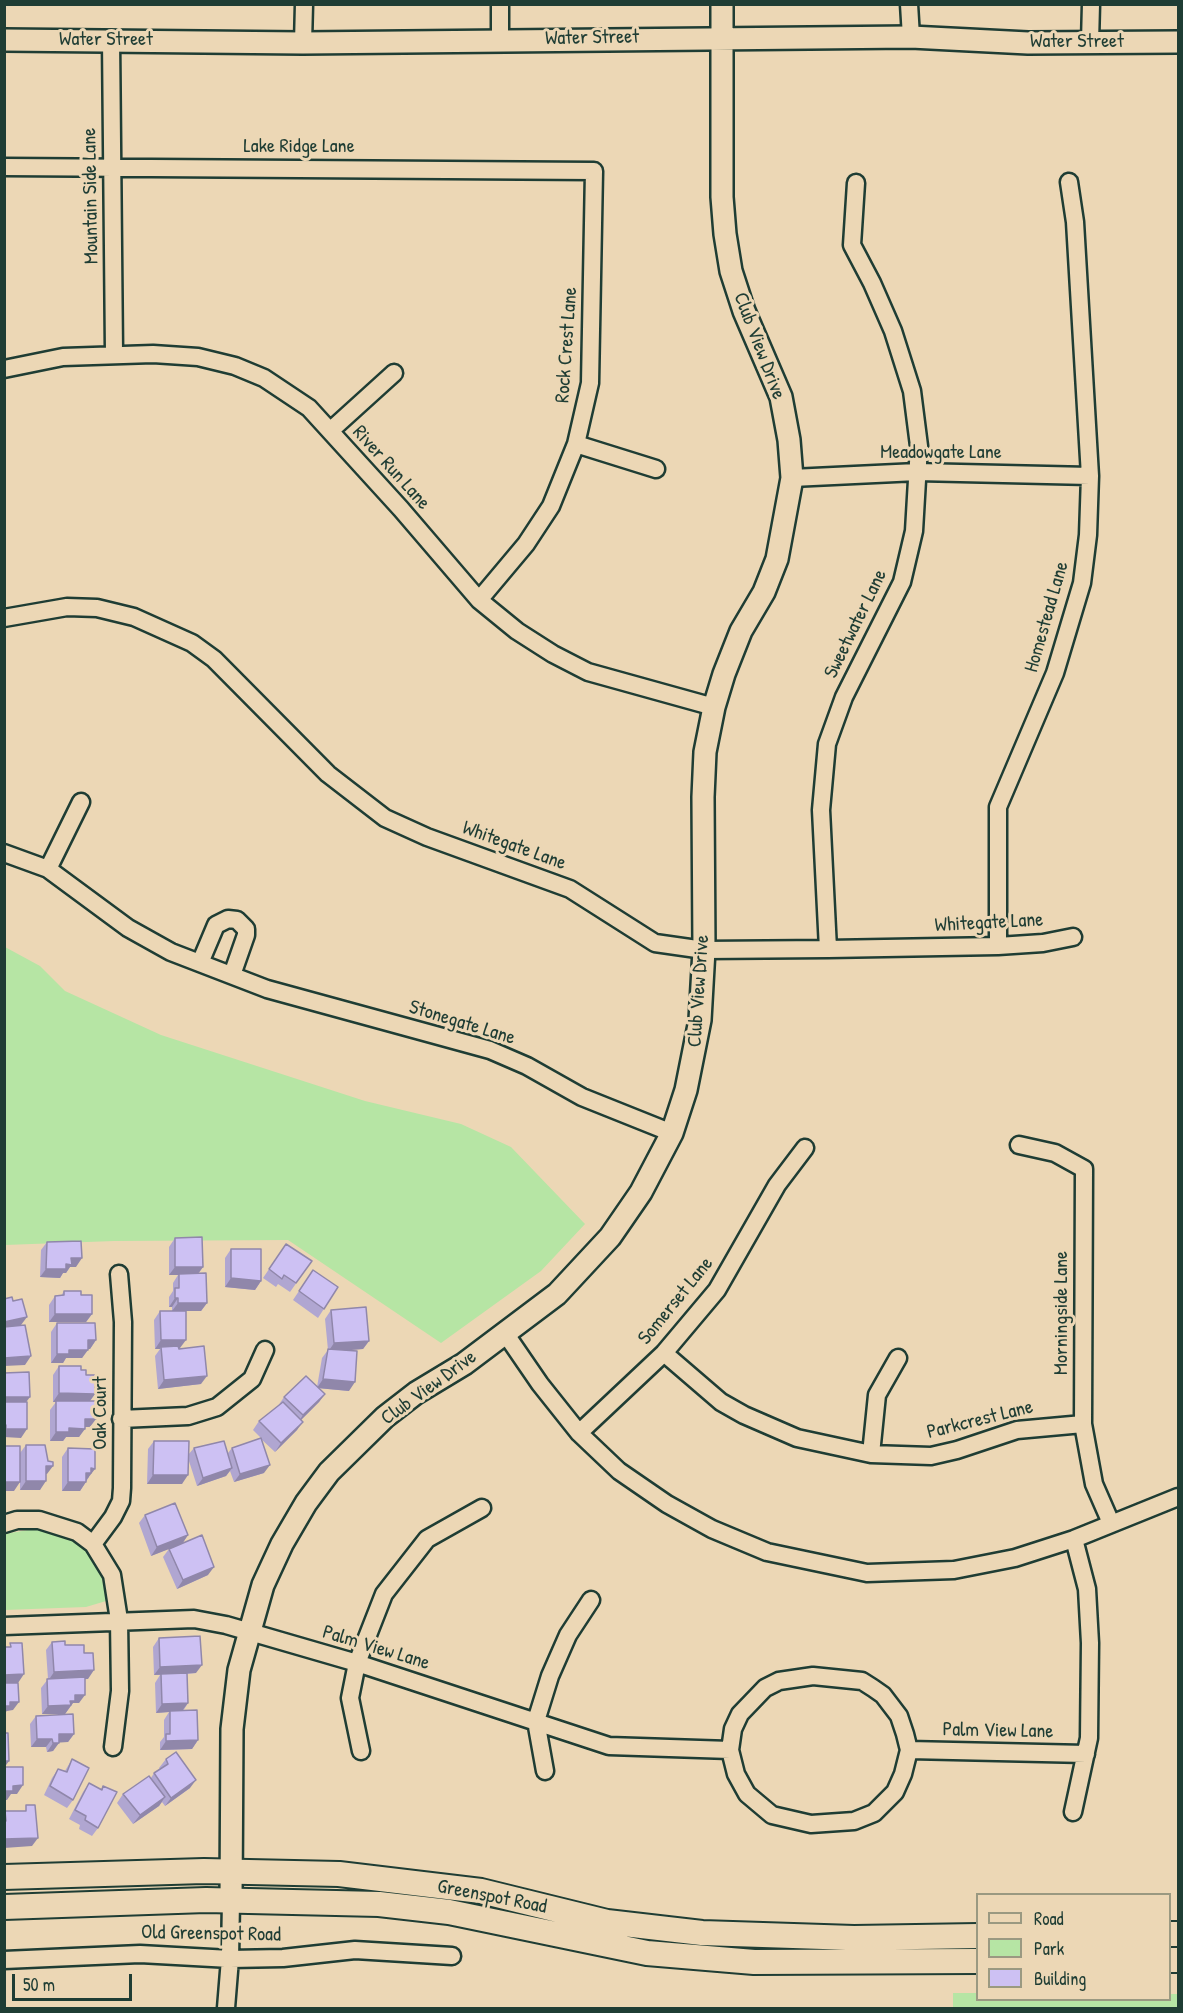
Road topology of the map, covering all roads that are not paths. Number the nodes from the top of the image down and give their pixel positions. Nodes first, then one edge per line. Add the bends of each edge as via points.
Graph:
1 (304, 4) edge
2 (500, 4) edge
3 (722, 4) edge
4 (909, 4) edge
5 (1091, 4) edge
6 (723, 37) junction
7 (911, 37) junction
8 (111, 39) junction
9 (500, 39) junction
10 (4, 40) edge
11 (1090, 42) junction
12 (1179, 42) edge
13 (303, 43) junction
14 (4, 167) edge
15 (111, 167) junction
16 (594, 171) joint
17 (1069, 182) dead end
18 (856, 183) dead end
19 (114, 353) junction
20 (4, 369) edge
21 (394, 374) dead end
22 (330, 431) junction
23 (576, 444) junction
24 (656, 469) dead end
25 (917, 472) junction
26 (1090, 476) junction
27 (792, 478) junction
28 (478, 600) junction
29 (4, 618) edge
30 (714, 707) junction
31 (81, 802) dead end
32 (4, 853) edge
33 (48, 869) junction
34 (1073, 937) dead end
35 (998, 945) junction
36 (828, 949) junction
37 (704, 950) junction
38 (200, 963) junction
39 (232, 975) junction
40 (672, 1133) junction
41 (1019, 1145) dead end
42 (804, 1148) dead end
43 (120, 1274) dead end
44 (506, 1333) junction
45 (265, 1350) dead end
46 (664, 1353) junction
47 (898, 1358) dead end
48 (121, 1419) junction
49 (1083, 1424) junction
50 (579, 1432) junction
51 (871, 1454) junction
52 (1178, 1497) edge
53 (482, 1508) dead end
54 (1111, 1523) junction
55 (4, 1524) edge
56 (1074, 1539) junction
57 (93, 1544) junction
58 (591, 1600) dead end
59 (119, 1620) junction
60 (4, 1626) edge
61 (249, 1631) junction
62 (357, 1663) junction
63 (536, 1721) junction
64 (113, 1747) dead end
65 (730, 1750) junction
66 (909, 1750) junction
67 (361, 1751) dead end
68 (1086, 1754) junction
69 (545, 1771) dead end
70 (1073, 1812) dead end
71 (230, 1871) junction
72 (4, 1877) edge
73 (231, 1900) junction
74 (4, 1907) edge
75 (976, 1936) edge
76 (452, 1956) dead end
77 (230, 1959) junction
78 (4, 1960) edge
79 (976, 1961) edge
80 (226, 2008) edge

1 - 13 street
2 - 9 street
3 - 6 street, Club View Drive
4 - 7 street
5 - 11 street
6 - 7 street, Water Street
6 - 9 street, Water Street
6 - 27 street, Club View Drive via 725,234 731,271 744,311 780,397
7 - 11 street, Water Street
8 - 10 street, Water Street
8 - 13 street, Water Street
8 - 15 street, Mountain Side Lane
9 - 13 street, Water Street
11 - 12 street, Water Street
14 - 15 street, Lake Ridge Lane
15 - 16 street, Lake Ridge Lane
15 - 19 street, Mountain Side Lane
16 - 23 street, Rock Crest Lane via 590,382
17 - 26 street, Homestead Lane via 1075,222
18 - 25 street, Sweetwater Lane via 852,245 889,321 912,391 919,446
19 - 20 street, River Run Lane via 63,357
19 - 22 street, River Run Lane via 198,357 235,366 264,378 293,397
21 - 22 street
22 - 28 street, River Run Lane
23 - 24 street
23 - 28 street, Rock Crest Lane via 551,506 526,544
25 - 26 street, Meadowgate Lane
25 - 27 street, Meadowgate Lane
25 - 36 street, Sweetwater Lane via 914,531 902,582 844,698 826,744 820,810
26 - 35 street, Homestead Lane via 1082,583 1055,673 998,807
27 - 30 street, Club View Drive via 777,559 764,592 741,631
28 - 30 street, River Run Lane via 553,654 588,672
29 - 37 street, Whitegate Lane via 48,609 97,608 134,617 182,638 214,659 328,774 385,818 570,889 655,943
30 - 37 street, Club View Drive via 705,752 703,797
31 - 33 street
32 - 33 street, Stonegate Lane
33 - 38 street, Stonegate Lane via 128,928
34 - 35 street, Whitegate Lane
35 - 36 street, Whitegate Lane
36 - 37 street, Whitegate Lane
37 - 40 street, Club View Drive via 696,1047
38 - 39 street, Stonegate Lane
38 - 39 street via 216,925 228,919 237,920 246,929 246,935
39 - 40 street, Stonegate Lane via 278,992 490,1050 582,1096
40 - 44 street, Club View Drive via 641,1192 610,1237 557,1294
41 - 49 street, Morningside Lane via 1055,1153 1084,1169
42 - 46 street, Somerset Lane via 777,1185 717,1290
43 - 48 street, Oak Court
44 - 50 street
44 - 61 street, Club View Drive via 385,1417 329,1472 282,1544 263,1585
45 - 48 street via 252,1379 217,1407 188,1416
46 - 50 street, Somerset Lane
46 - 51 street, Parkcrest Lane via 721,1402 744,1415 796,1438
47 - 51 street via 877,1395
48 - 57 street, Oak Court via 121,1501
49 - 51 street, Parkcrest Lane via 1017,1430 931,1456
49 - 54 street, Morningside Lane via 1094,1484
50 - 56 street via 619,1471 667,1504 766,1552 816,1564 867,1573 954,1570 1015,1558
52 - 54 street
53 - 62 street via 428,1539 407,1563 384,1594
54 - 56 street
55 - 57 street via 17,1520 50,1522 77,1532
56 - 68 street via 1090,1614
57 - 59 street via 112,1575
58 - 63 street via 568,1635
59 - 60 street, Palm View Lane
59 - 61 street, Palm View Lane via 194,1619
59 - 64 street via 120,1691
61 - 62 street, Palm View Lane
61 - 71 street, Club View Drive via 239,1670 232,1729
62 - 63 street, Palm View Lane
62 - 67 street via 350,1698
63 - 65 street, Palm View Lane via 609,1746
63 - 69 street
65 - 66 street via 741,1785 759,1806 772,1815 811,1824 854,1821 874,1813 895,1792
65 - 66 street via 733,1729 750,1700 779,1682 813,1676 862,1681 878,1691 899,1716
66 - 68 street, Palm View Lane
68 - 70 street
71 - 72 main road, Greenspot Road
71 - 73 street, Club View Drive
71 - 75 main road, Greenspot Road via 339,1874 481,1891 607,1922 702,1933 854,1938
73 - 74 main road, Greenspot Road
73 - 77 street
73 - 79 main road, Greenspot Road via 378,1904 449,1912 647,1953 754,1962
76 - 77 street, Old Greenspot Road via 355,1950
77 - 78 street, Old Greenspot Road via 140,1954
77 - 80 street

